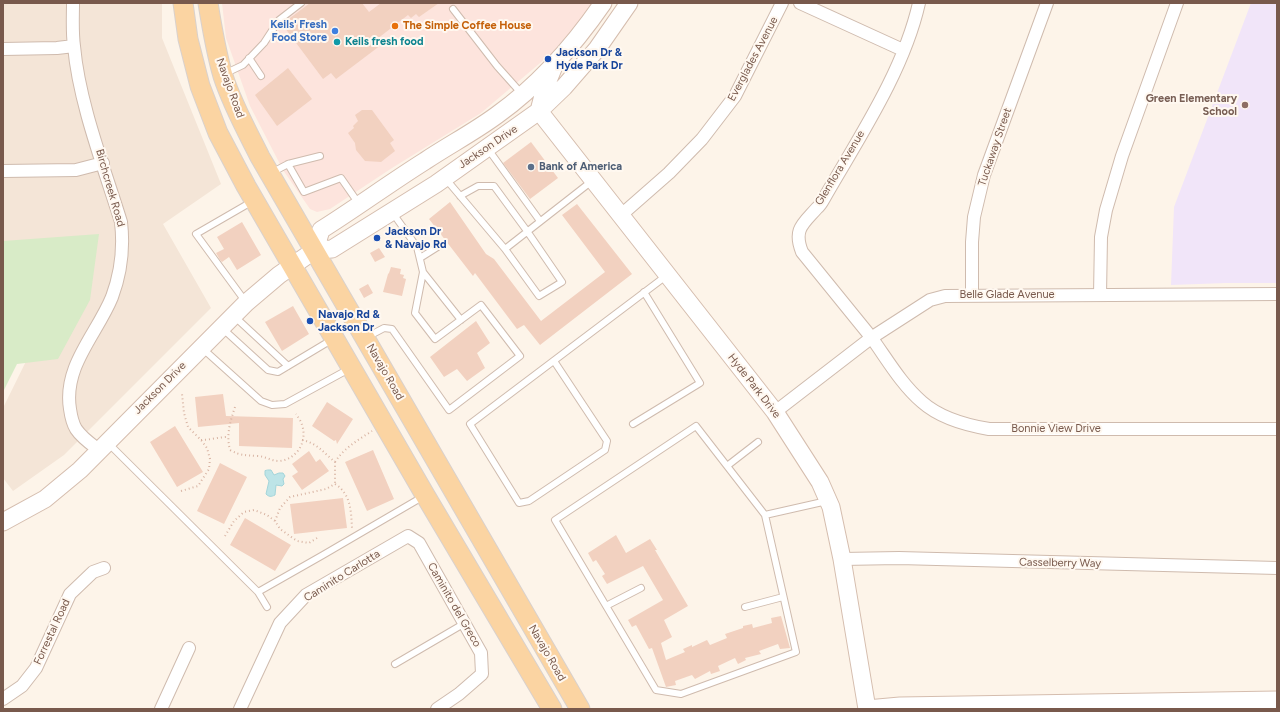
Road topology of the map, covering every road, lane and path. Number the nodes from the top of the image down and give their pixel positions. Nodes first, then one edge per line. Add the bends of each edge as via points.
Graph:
1 (73, 3) edge
2 (183, 3) edge
3 (208, 3) edge
4 (301, 3) edge
5 (603, 3) edge
6 (629, 3) edge
7 (782, 3) edge
8 (800, 3) edge
9 (919, 3) edge
10 (1047, 3) edge
11 (1177, 3) edge
12 (452, 9) dead end
13 (74, 46) junction
14 (3, 49) edge
15 (903, 50) junction
16 (249, 58) junction
17 (554, 66) junction
18 (223, 74) junction
19 (260, 76) dead end
20 (523, 95) junction
21 (539, 111) junction
22 (519, 126) junction
23 (487, 148) junction
24 (320, 156) dead end
25 (103, 163) junction
26 (288, 164) junction
27 (3, 171) edge
28 (270, 173) junction
29 (445, 177) junction
30 (593, 181) junction
31 (460, 196) junction
32 (254, 200) junction
33 (360, 205) junction
34 (392, 212) junction
35 (620, 216) junction
36 (540, 221) junction
37 (527, 231) junction
38 (439, 246) dead end
39 (504, 249) junction
40 (315, 250) junction
41 (420, 258) junction
42 (293, 266) junction
43 (423, 272) junction
44 (667, 275) junction
45 (644, 292) junction
46 (1100, 294) junction
47 (1277, 294) edge
48 (972, 296) junction
49 (246, 303) junction
50 (233, 315) junction
51 (461, 320) junction
52 (221, 327) junction
53 (334, 338) junction
54 (366, 338) junction
55 (871, 338) junction
56 (201, 347) junction
57 (554, 361) junction
58 (288, 366) junction
59 (352, 367) junction
60 (182, 394) dead end
61 (235, 407) dead end
62 (775, 412) junction
63 (296, 414) dead end
64 (633, 424) dead end
65 (1277, 429) edge
66 (372, 431) dead end
67 (228, 436) junction
68 (201, 440) junction
69 (302, 440) junction
70 (758, 442) dead end
71 (103, 446) junction
72 (335, 462) junction
73 (727, 466) junction
74 (336, 484) junction
75 (181, 491) dead end
76 (425, 495) junction
77 (828, 501) junction
78 (765, 516) junction
79 (275, 521) junction
80 (3, 522) edge
81 (352, 528) dead end
82 (225, 536) dead end
83 (408, 536) joint
84 (317, 538) dead end
85 (842, 559) junction
86 (104, 568) dead end
87 (1277, 568) edge
88 (641, 588) dead end
89 (258, 592) junction
90 (783, 597) junction
91 (606, 606) junction
92 (267, 607) dead end
93 (745, 607) dead end
94 (464, 623) junction
95 (189, 648) dead end
96 (395, 664) dead end
97 (3, 699) edge
98 (1277, 700) edge
99 (161, 709) edge
100 (240, 709) edge
101 (437, 709) edge
102 (552, 709) edge
103 (580, 709) edge
104 (867, 709) edge

1 - 13 street, Birchcreek Road
2 - 32 main road via 188,39 200,86 218,133
3 - 18 main road, Navajo Road
4 - 16 lane via 279,20 264,43
5 - 17 main road, Jackson Drive via 580,36
6 - 21 main road, Jackson Drive via 597,49
7 - 35 street, Everglades Avenue via 735,96 707,133 669,173
8 - 15 street
9 - 15 street, Glenflora Avenue
10 - 48 street, Tuckaway Street via 984,175 974,217
11 - 46 street via 1122,156 1106,210 1101,237
12 - 20 lane
13 - 14 street
13 - 25 street, Birchcreek Road via 80,84
15 - 55 street, Glenflora Avenue via 887,86 826,195 798,232 798,243 802,252
16 - 18 lane via 242,65
16 - 19 lane
17 - 20 main road, Jackson Drive
17 - 21 main road
18 - 28 main road, Navajo Road via 240,117
20 - 22 main road
20 - 33 main road, Jackson Drive
21 - 22 main road, Jackson Drive
21 - 30 main road, Hyde Park Drive
22 - 23 main road, Jackson Drive
23 - 29 main road, Jackson Drive
23 - 36 lane
24 - 26 lane
25 - 27 street via 76,170
25 - 71 street, Birchcreek Road via 121,222 120,271 111,299 74,369 69,396 76,430 84,439
26 - 28 lane
26 - 33 lane via 304,192 341,178
28 - 40 main road, Navajo Road
29 - 31 lane
29 - 34 main road, Jackson Drive
30 - 35 main road, Hyde Park Drive
30 - 36 lane
31 - 37 lane via 478,186 494,186
31 - 39 lane
32 - 42 main road
32 - 49 lane via 196,234
33 - 40 main road, Jackson Drive via 321,230
34 - 40 main road, Jackson Drive via 332,249
34 - 41 lane via 417,248
35 - 44 main road, Hyde Park Drive
36 - 37 lane
37 - 39 lane
37 - 39 lane via 562,282 538,296
38 - 41 lane
40 - 42 main road, Jackson Drive
40 - 54 main road, Navajo Road
41 - 43 lane
42 - 49 main road, Jackson Drive
42 - 53 main road
43 - 51 lane
43 - 51 lane via 415,312 435,339
44 - 45 lane
44 - 62 main road, Hyde Park Drive
45 - 57 lane
45 - 64 lane via 700,383
46 - 47 street, Belle Glade Avenue
46 - 48 street, Belle Glade Avenue
48 - 55 street, Belle Glade Avenue via 945,296 930,300
49 - 50 main road, Jackson Drive
50 - 52 main road, Jackson Drive
50 - 58 lane
51 - 54 lane via 481,305 520,356 450,410 392,329 384,328
52 - 56 main road, Jackson Drive
52 - 58 lane via 268,370 278,372
53 - 58 lane
53 - 59 main road
54 - 103 main road, Navajo Road
55 - 62 street, Belle Glade Avenue
55 - 65 street, Bonnie View Drive via 908,388 922,402 936,412 972,426 989,429
56 - 59 lane via 261,401 272,405 285,404
56 - 71 main road, Jackson Drive
57 - 57 lane via 470,424 519,503 529,501 605,450 607,441
59 - 76 main road
60 - 68 path via 188,427
61 - 67 path
62 - 77 main road, Hyde Park Drive via 818,478
63 - 69 path via 302,425
66 - 72 path via 347,448
67 - 68 path
67 - 69 path via 230,450 235,453 277,461 289,460 299,450
68 - 75 path via 207,448 209,469 198,486
69 - 72 path via 317,445
70 - 73 lane
71 - 80 main road, Jackson Drive via 80,470 45,499
71 - 89 lane
72 - 74 path
73 - 78 lane
73 - 91 lane via 696,426 555,520
74 - 79 path via 326,490 290,497 280,508
74 - 81 path via 341,487 348,499
76 - 89 lane
76 - 102 main road
77 - 78 lane
77 - 85 main road, Hyde Park Drive
78 - 90 lane
79 - 82 path via 254,510 244,512 234,521
79 - 84 path via 280,529 297,542 309,542
83 - 94 street, Caminito del Greco via 419,544
83 - 100 street, Caminito Carlotta via 306,595 280,622
85 - 87 street, Casselberry Way via 899,558
85 - 104 main road, Hyde Park Drive
86 - 97 street, Forrestal Road via 93,572 70,594 36,668 22,686
88 - 91 lane
89 - 92 lane
90 - 91 lane via 796,652 681,694 656,690
90 - 93 lane
94 - 96 lane
94 - 101 street, Caminito del Greco via 481,653 482,674
95 - 99 street
98 - 104 main road via 900,706

